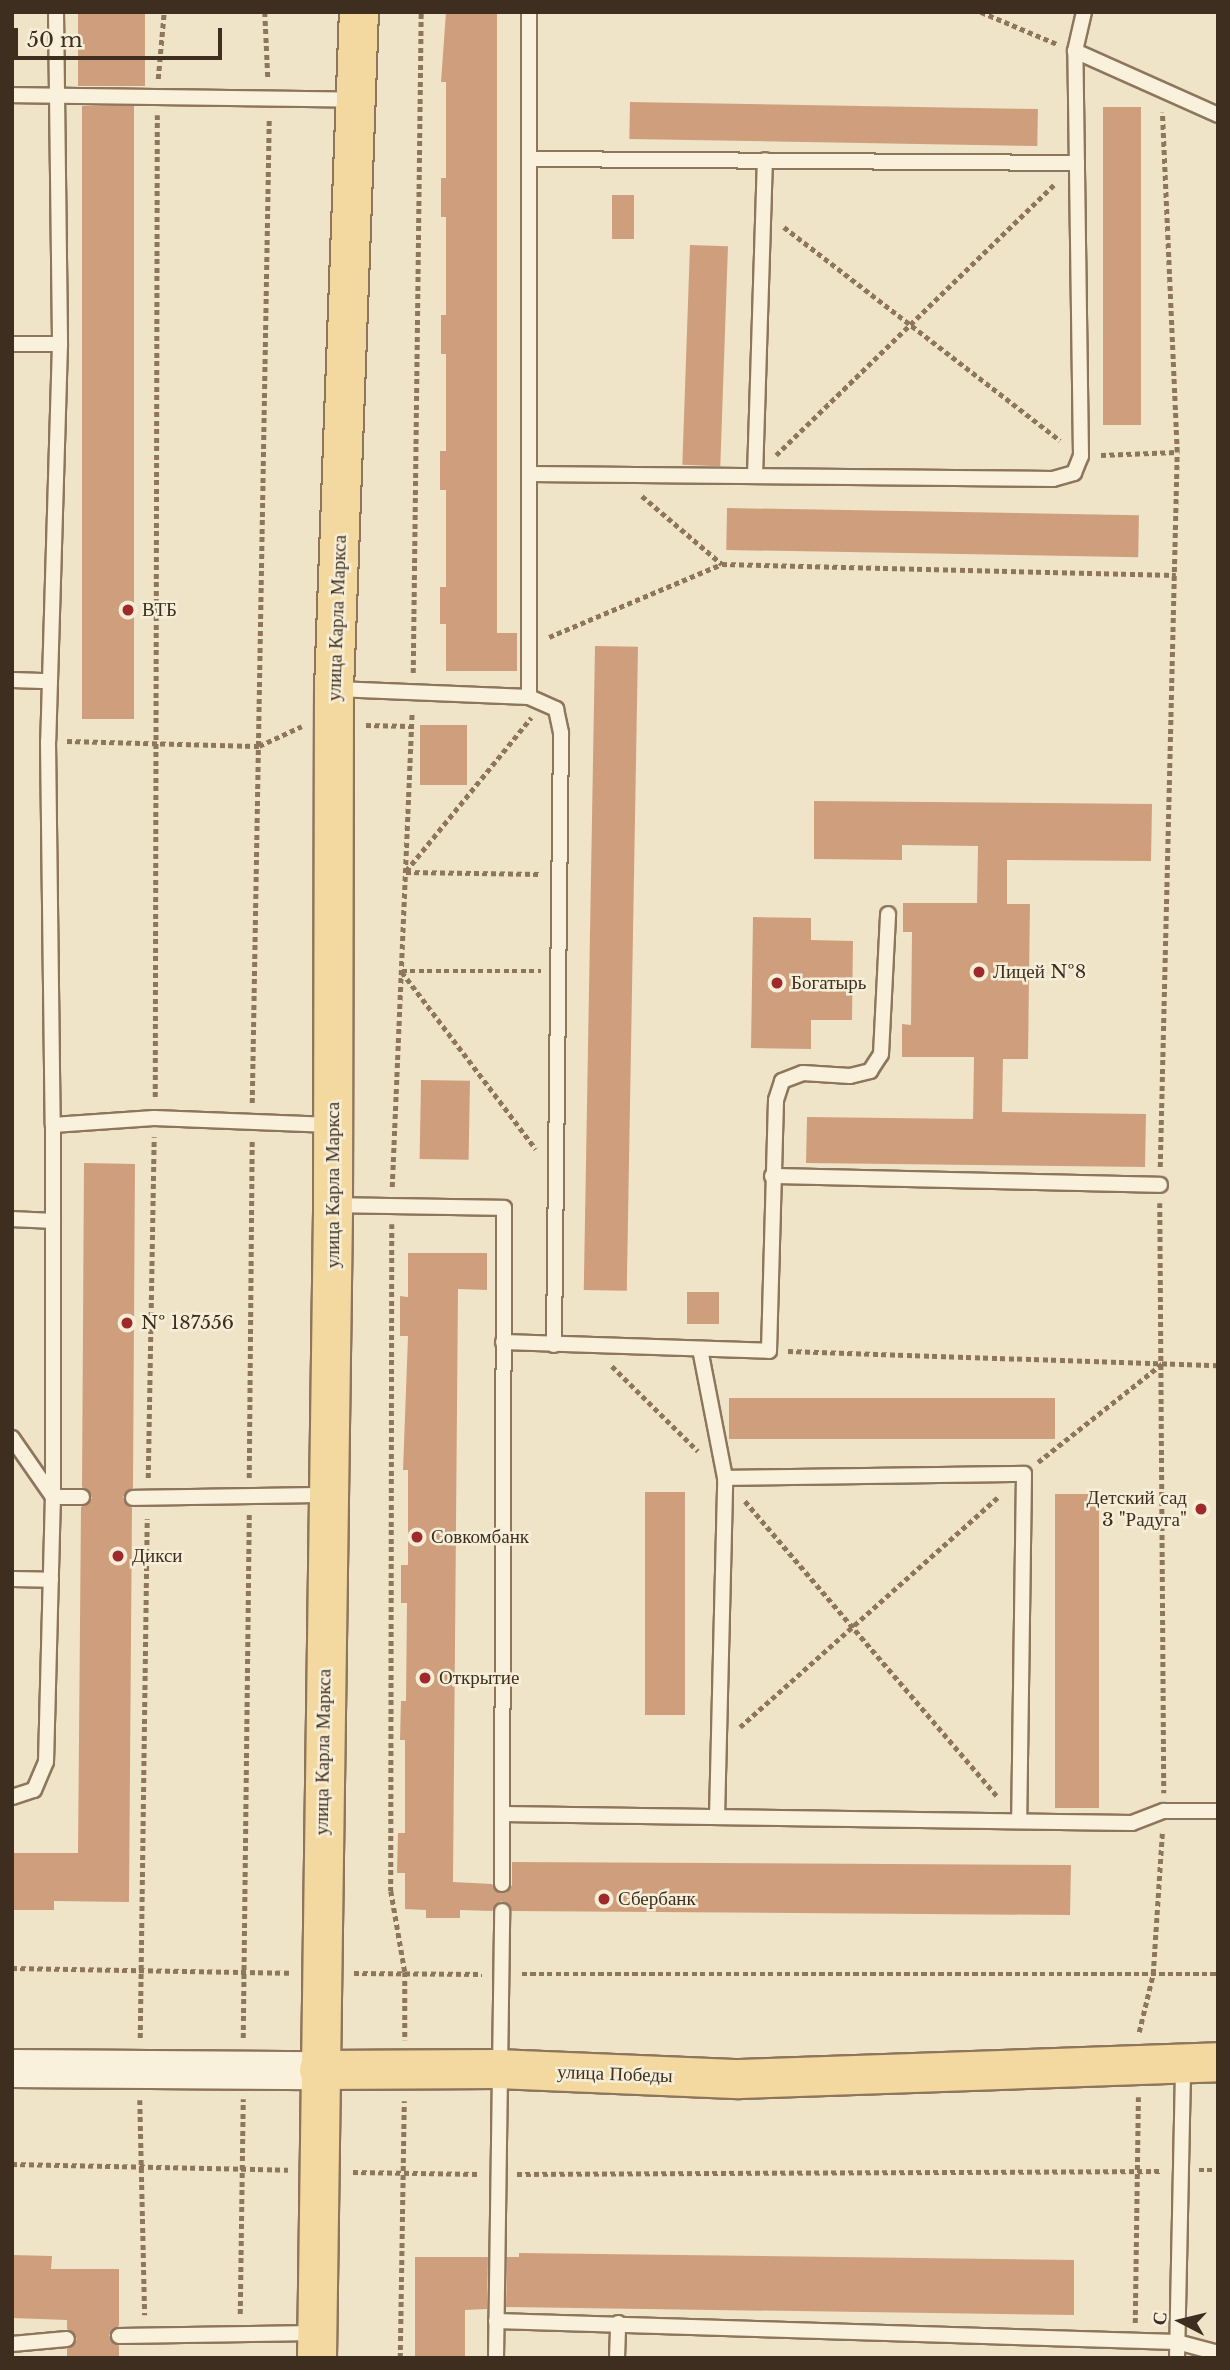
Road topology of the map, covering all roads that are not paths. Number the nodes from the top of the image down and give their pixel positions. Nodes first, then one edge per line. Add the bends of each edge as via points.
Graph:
1 (56, 12) edge
2 (359, 12) edge
3 (529, 12) edge
4 (1084, 12) edge
5 (1075, 51) junction
6 (12, 95) edge
7 (57, 99) junction
8 (355, 100) junction
9 (1218, 115) edge
10 (532, 159) junction
11 (765, 160) junction
12 (1077, 163) junction
13 (12, 344) edge
14 (60, 344) junction
15 (530, 474) junction
16 (755, 476) junction
17 (12, 680) edge
18 (50, 681) junction
19 (529, 697) junction
20 (334, 707) junction
21 (888, 914) dead end
22 (53, 1125) junction
23 (333, 1125) junction
24 (772, 1176) junction
25 (1160, 1185) road end
26 (333, 1205) junction
27 (12, 1219) edge
28 (53, 1221) junction
29 (503, 1342) junction
30 (554, 1345) junction
31 (700, 1349) junction
32 (12, 1438) edge
33 (725, 1478) junction
34 (329, 1495) junction
35 (53, 1497) junction
36 (82, 1497) dead end
37 (140, 1498) road end
38 (12, 1579) edge
39 (51, 1580) junction
40 (12, 1797) edge
41 (1218, 1811) edge
42 (502, 1814) junction
43 (717, 1817) junction
44 (1018, 1821) junction
45 (502, 1884) dead end
46 (502, 1911) dead end
47 (1201, 2062) edge
48 (12, 2068) edge
49 (497, 2069) junction
50 (320, 2070) junction
51 (496, 2321) junction
52 (618, 2323) junction
53 (119, 2336) dead end
54 (67, 2339) dead end
55 (1177, 2342) junction
56 (13, 2344) edge
57 (317, 2346) edge
58 (1218, 2353) edge
59 (13, 2358) edge
60 (496, 2358) edge
61 (617, 2358) edge
62 (1177, 2358) edge

1 - 7 lane
2 - 8 main road, улица Карла Маркса
3 - 10 lane
4 - 5 lane
5 - 9 lane
5 - 12 lane
6 - 7 lane
7 - 8 lane
7 - 14 lane
8 - 20 main road, улица Карла Маркса
10 - 11 lane
10 - 15 lane
11 - 12 lane
11 - 16 lane
12 - 16 lane via 1081,456 1074,473 1053,479
13 - 14 lane
14 - 18 lane
15 - 16 lane
15 - 19 lane
17 - 18 lane
18 - 22 lane
19 - 20 lane via 413,694
19 - 30 lane via 556,709 561,733
20 - 23 main road, улица Карла Маркса
21 - 24 lane via 881,1054 870,1071 850,1076 803,1073 782,1081 776,1100
22 - 23 lane via 154,1118
22 - 28 lane
23 - 26 main road, улица Карла Маркса
24 - 25 lane
24 - 31 lane via 769,1351
26 - 29 lane via 504,1208
26 - 34 main road, улица Карла Маркса
27 - 28 lane
28 - 35 lane
29 - 30 lane
29 - 42 lane
30 - 31 lane
31 - 33 lane
32 - 35 lane
33 - 43 lane
33 - 44 lane via 1024,1474
34 - 37 lane
34 - 50 main road, улица Карла Маркса
35 - 36 lane
35 - 39 lane
38 - 39 lane
39 - 40 lane via 46,1762 34,1790
41 - 44 lane via 1164,1811 1132,1823
42 - 43 lane
42 - 45 lane
43 - 44 lane
46 - 49 lane
47 - 49 main road, улица Победы via 740,2079
47 - 55 lane via 1181,2171
48 - 50 street, улица Победы
49 - 50 main road, улица Победы
49 - 51 lane
50 - 57 main road, улица Карла Маркса
51 - 52 lane
51 - 60 lane
52 - 55 lane
52 - 61 lane
53 - 57 lane via 239,2333
54 - 56 lane
55 - 58 lane
55 - 62 lane
56 - 59 lane

